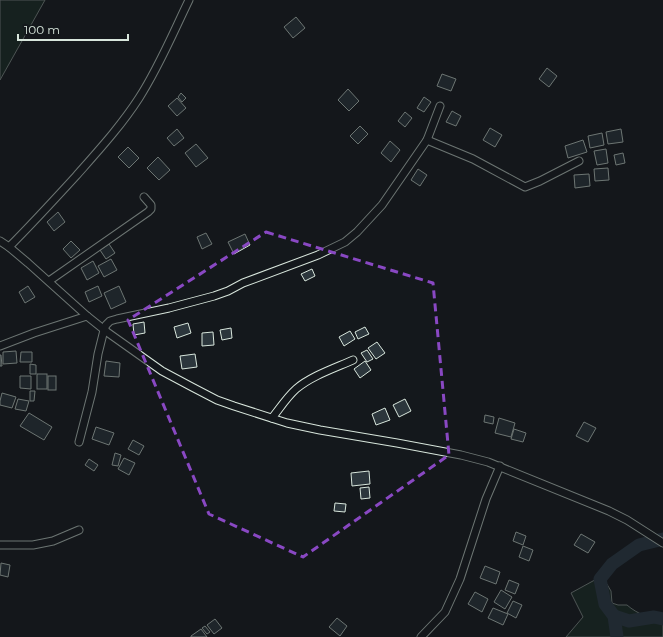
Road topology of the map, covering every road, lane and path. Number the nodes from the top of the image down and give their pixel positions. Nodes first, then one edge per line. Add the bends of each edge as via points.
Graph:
1 (189, 0) edge
2 (440, 106) dead end
3 (427, 140) junction
4 (579, 161) dead end
5 (144, 197) dead end
6 (0, 241) edge
7 (9, 247) junction
8 (49, 281) junction
9 (87, 316) junction
10 (104, 330) junction
11 (0, 346) edge
12 (353, 360) dead end
13 (272, 418) junction
14 (79, 442) dead end
15 (500, 466) junction
16 (79, 530) dead end
17 (662, 542) edge
18 (0, 545) edge
19 (421, 637) edge

1 - 7 street via 151,78 126,117 100,150
2 - 3 street
3 - 4 street via 473,159 525,187
3 - 10 street via 382,205 345,242 214,296 110,321
5 - 8 street via 151,205 148,212
6 - 7 street
7 - 8 street
8 - 9 street
9 - 10 street
9 - 11 street
10 - 13 street via 162,371 192,387 217,400
10 - 14 street
12 - 13 street via 297,388
13 - 15 street via 320,430 461,455
15 - 17 street via 609,510
15 - 19 street via 460,579 445,612
16 - 18 street via 53,541 33,545

